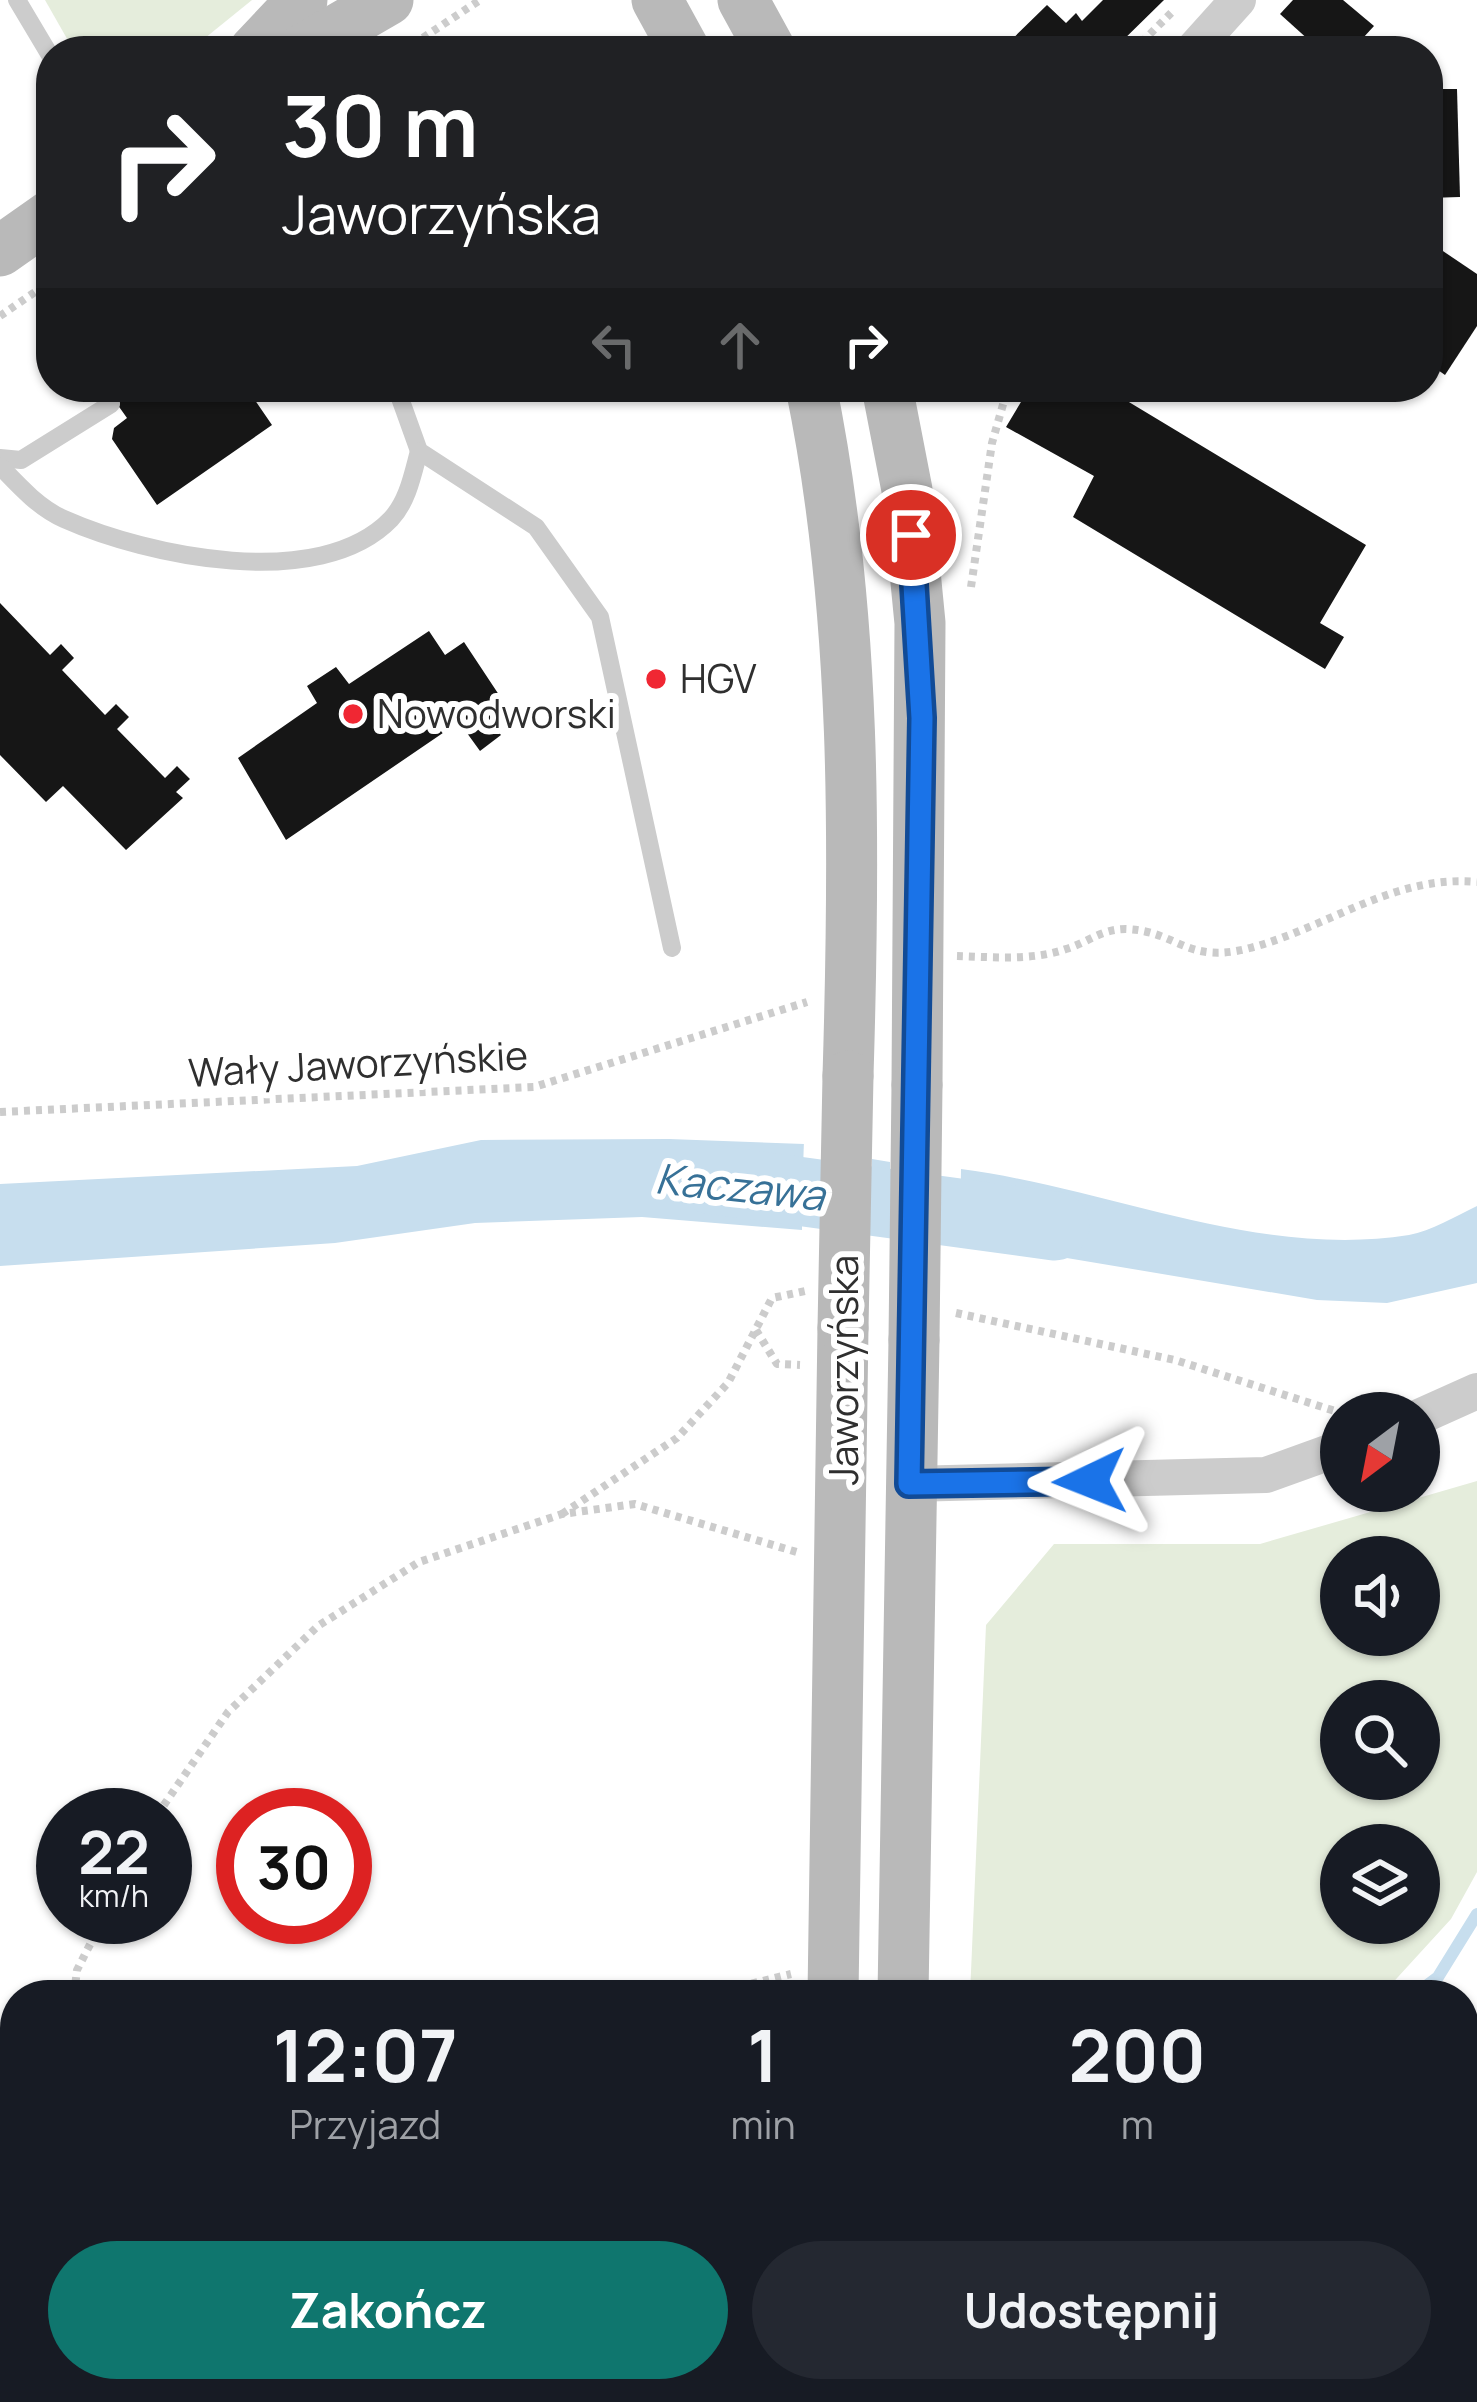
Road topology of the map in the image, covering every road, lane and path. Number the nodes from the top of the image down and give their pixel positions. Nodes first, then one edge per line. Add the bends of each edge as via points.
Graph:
1 (17, 0) edge
2 (302, 0) edge
3 (388, 0) edge
4 (480, 0) edge
5 (657, 0) edge
6 (743, 0) edge
7 (1183, 0) edge
8 (1234, 1) edge
9 (38, 36) edge
10 (268, 36) edge
11 (326, 36) edge
12 (426, 36) edge
13 (677, 36) edge
14 (763, 36) edge
15 (1148, 36) edge
16 (1205, 36) edge
17 (36, 225) edge
18 (0, 250) edge
19 (36, 291) edge
20 (0, 316) edge
21 (401, 402) edge
22 (814, 402) edge
23 (890, 402) edge
24 (1004, 402) edge
25 (111, 404) dead end
26 (419, 451) junction
27 (0, 462) edge
28 (971, 587) dead end
29 (1477, 882) edge
30 (672, 948) dead end
31 (919, 955) junction
32 (850, 1000) junction
33 (0, 1112) edge
34 (772, 1298) dead end
35 (977, 1316) dead end
36 (755, 1328) junction
37 (808, 1366) dead end
38 (1477, 1391) edge
39 (1320, 1405) edge
40 (1440, 1408) edge
41 (1320, 1456) edge
42 (909, 1484) junction
43 (562, 1514) junction
44 (843, 1555) junction
45 (176, 1788) edge
46 (90, 1944) edge
47 (76, 1980) edge
48 (813, 1980) edge
49 (903, 1980) edge

1 - 9 lane
2 - 10 main road
3 - 11 main road
4 - 12 path
5 - 13 main road
6 - 14 main road
7 - 15 path
8 - 16 street
17 - 18 main road
19 - 20 path
21 - 26 lane
22 - 32 main road, Jaworzyńska via 832,490 844,635
23 - 31 main road, Jaworzyńska via 920,623
24 - 28 path
25 - 27 lane via 21,460
26 - 27 lane via 391,519 350,547 252,566 61,518
26 - 30 lane via 536,527 600,617
29 - 31 path via 1406,886 1245,950 1196,954 1129,929 1022,957
31 - 42 main road, Jaworzyńska, bridge
32 - 33 path, Wały Jaworzyńskie via 789,1005 534,1087
32 - 44 main road, Jaworzyńska, bridge
34 - 36 path
35 - 39 path via 1175,1360
36 - 37 path via 777,1364
36 - 43 path via 728,1383 677,1438
38 - 40 street
41 - 42 street via 1266,1475
42 - 49 main road, Jaworzyńska
43 - 44 path via 635,1504 789,1552
43 - 45 path via 419,1562 318,1626 228,1712
44 - 48 main road, Jaworzyńska
46 - 47 path

